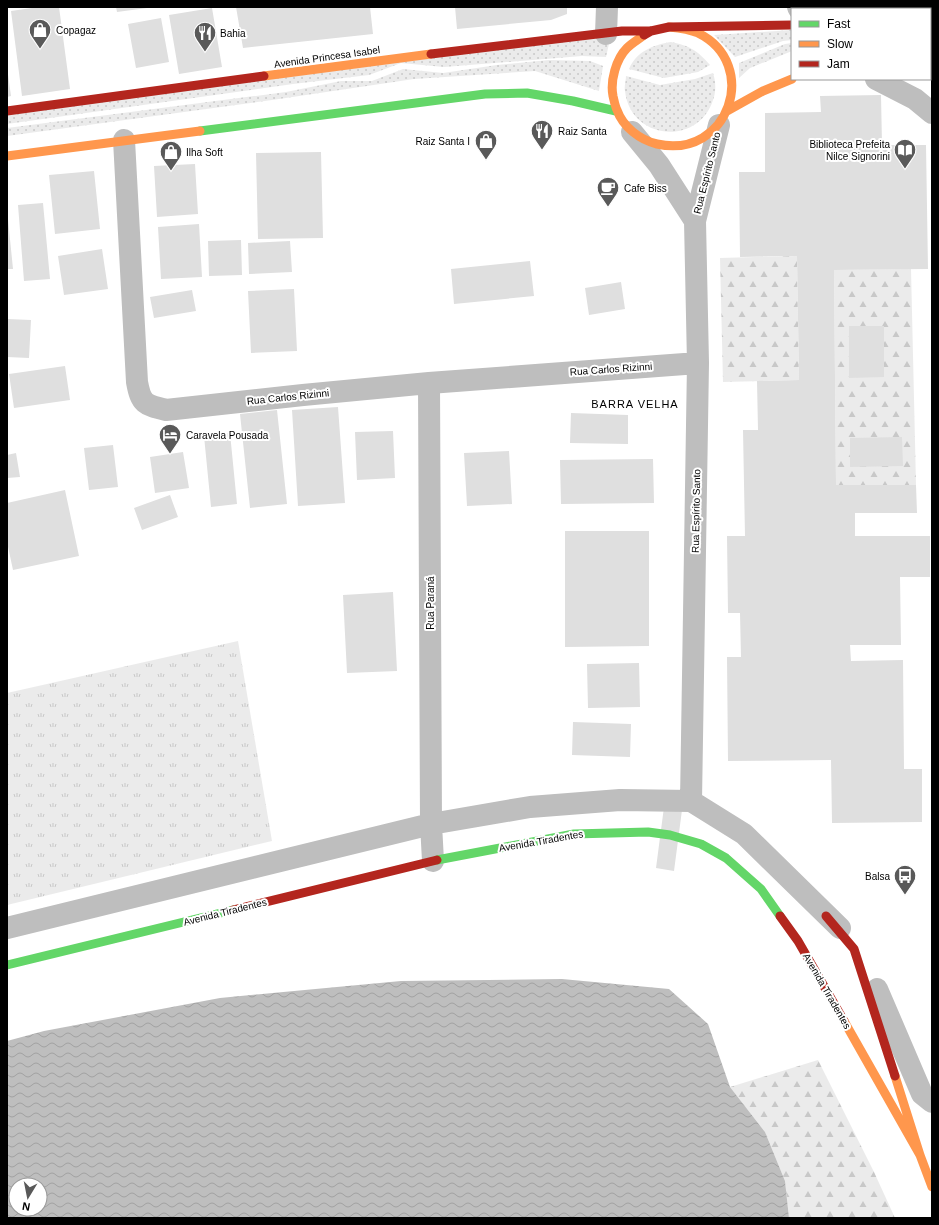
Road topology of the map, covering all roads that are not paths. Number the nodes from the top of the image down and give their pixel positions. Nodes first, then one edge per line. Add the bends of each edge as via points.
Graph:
1 (607, 7) edge
2 (791, 25) edge
3 (669, 27) junction
4 (650, 31) junction
5 (606, 34) junction
6 (791, 79) edge
7 (878, 80) edge
8 (7, 111) edge
9 (616, 111) junction
10 (932, 113) edge
11 (723, 118) junction
12 (632, 132) junction
13 (124, 140) junction
14 (7, 156) edge
15 (695, 221) junction
16 (698, 363) junction
17 (429, 383) junction
18 (691, 801) junction
19 (431, 824) junction
20 (432, 861) junction
21 (826, 916) junction
22 (7, 928) edge
23 (7, 965) edge
24 (932, 1102) edge
25 (920, 1155) junction
26 (932, 1187) edge

1 - 5 street
2 - 3 main road
3 - 4 main road
3 - 11 main road via 687,29 704,37 718,49 728,64 732,96
4 - 5 main road, Avenida Princesa Isabel
4 - 9 main road via 635,40 623,52 614,67 611,82
5 - 8 main road, Avenida Princesa Isabel via 394,59
6 - 11 main road via 763,91
7 - 10 street via 915,99
9 - 12 main road
9 - 13 main road via 527,93 485,94
11 - 12 main road via 703,139 686,146 666,147 647,142
11 - 15 street, Rua Espírito Santo
12 - 15 street, Rua Espírito Santo via 659,165
13 - 14 main road
13 - 17 street, Rua Carlos Rizinni via 137,382 140,397 150,406 166,410
15 - 16 street, Rua Espírito Santo
16 - 17 street, Rua Carlos Rizinni
16 - 18 street, Rua Espírito Santo
17 - 19 street, Rua Paraná
18 - 19 street via 620,800 530,807
18 - 21 street via 744,834
19 - 20 street, Rua Paraná
19 - 22 street
20 - 23 main road, Avenida Tiradentes
20 - 25 main road, Avenida Tiradentes via 574,834 621,832 670,835 701,844 726,858 761,889 798,941
21 - 24 street via 848,936 866,961 922,1094
21 - 25 main road via 854,950
25 - 26 main road

